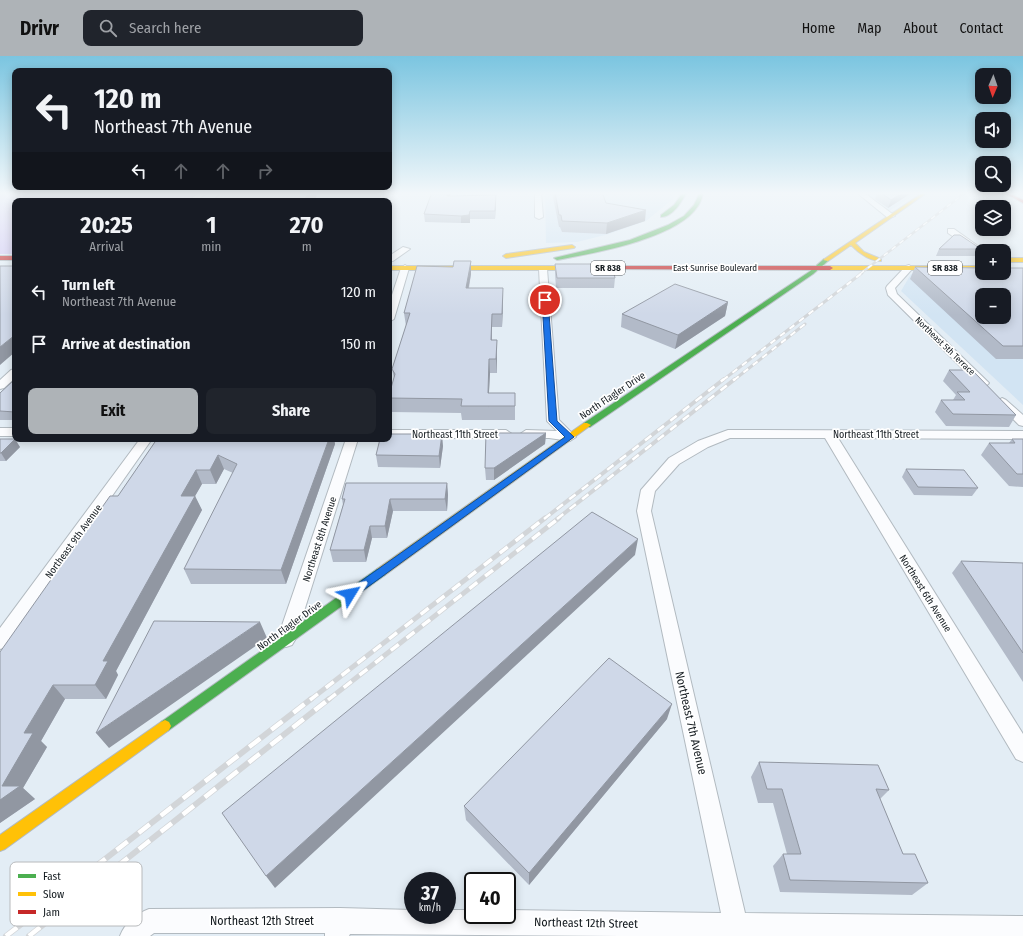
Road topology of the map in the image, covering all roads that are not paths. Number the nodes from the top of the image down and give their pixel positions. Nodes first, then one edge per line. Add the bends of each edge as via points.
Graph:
1 (656, 233) edge
2 (866, 233) edge
3 (954, 233) edge
4 (624, 234) edge
5 (639, 239) junction
6 (852, 243) junction
7 (975, 247) edge
8 (639, 250) dead end
9 (494, 257) dead end
10 (0, 258) edge
11 (12, 258) edge
12 (550, 259) junction
13 (392, 260) edge
14 (828, 260) junction
15 (879, 260) junction
16 (932, 260) junction
17 (975, 260) edge
18 (1011, 260) edge
19 (1023, 260) edge
20 (392, 262) edge
21 (406, 263) junction
22 (0, 267) edge
23 (12, 267) edge
24 (449, 268) junction
25 (818, 268) junction
26 (867, 268) junction
27 (909, 268) junction
28 (975, 268) edge
29 (1011, 268) edge
30 (1023, 268) edge
31 (543, 269) junction
32 (894, 281) junction
33 (392, 309) edge
34 (12, 375) edge
35 (0, 386) edge
36 (1023, 422) edge
37 (0, 432) edge
38 (12, 432) edge
39 (392, 434) edge
40 (828, 434) junction
41 (1023, 435) edge
42 (570, 437) junction
43 (144, 442) edge
44 (351, 442) edge
45 (644, 511) joint
46 (286, 640) junction
47 (0, 642) edge
48 (1023, 752) edge
49 (0, 844) edge
50 (339, 928) edge
51 (1023, 928) edge
52 (140, 929) edge
53 (737, 931) edge

1 - 5 main road
2 - 6 main road, North Flagler Drive
3 - 7 street
4 - 9 main road via 576,247
5 - 8 main road via 633,244
5 - 12 main road
6 - 14 main road, North Flagler Drive
6 - 15 main road via 862,253
10 - 11 main road
12 - 14 main road, East Sunrise Boulevard / SR 838
12 - 21 main road, East Sunrise Boulevard / SR 838 via 472,259
12 - 24 main road
13 - 21 street via 408,249
14 - 15 main road, East Sunrise Boulevard / SR 838
14 - 25 main road, North Flagler Drive
15 - 16 main road, East Sunrise Boulevard / SR 838
16 - 17 main road, East Sunrise Boulevard / SR 838
16 - 27 main road
18 - 19 main road
20 - 21 main road
21 - 24 main road
21 - 33 street
22 - 23 main road
24 - 31 main road, East Sunrise Boulevard / SR 838
25 - 26 main road, East Sunrise Boulevard / SR 838
25 - 31 main road, East Sunrise Boulevard / SR 838
25 - 42 main road, North Flagler Drive
26 - 27 main road, East Sunrise Boulevard / SR 838
26 - 32 main road
27 - 28 main road, East Sunrise Boulevard / SR 838
27 - 32 street
29 - 30 main road
31 - 42 street via 553,421
32 - 36 street, Northeast 5th Terrace via 890,288 893,295
34 - 35 street
37 - 38 street
39 - 42 street, Northeast 11th Street via 550,434
40 - 41 street, Northeast 11th Street
40 - 45 street, Northeast 11th Street via 728,434 704,444 674,461 648,490
40 - 48 street, Northeast 6th Avenue
42 - 46 main road, North Flagler Drive
43 - 47 street, Northeast 9th Avenue
44 - 46 street, Northeast 8th Avenue
45 - 53 street, Northeast 7th Avenue
46 - 49 main road, North Flagler Drive
50 - 52 street, Northeast 12th Street
50 - 53 street, Northeast 12th Street
51 - 53 street, Northeast 12th Street

